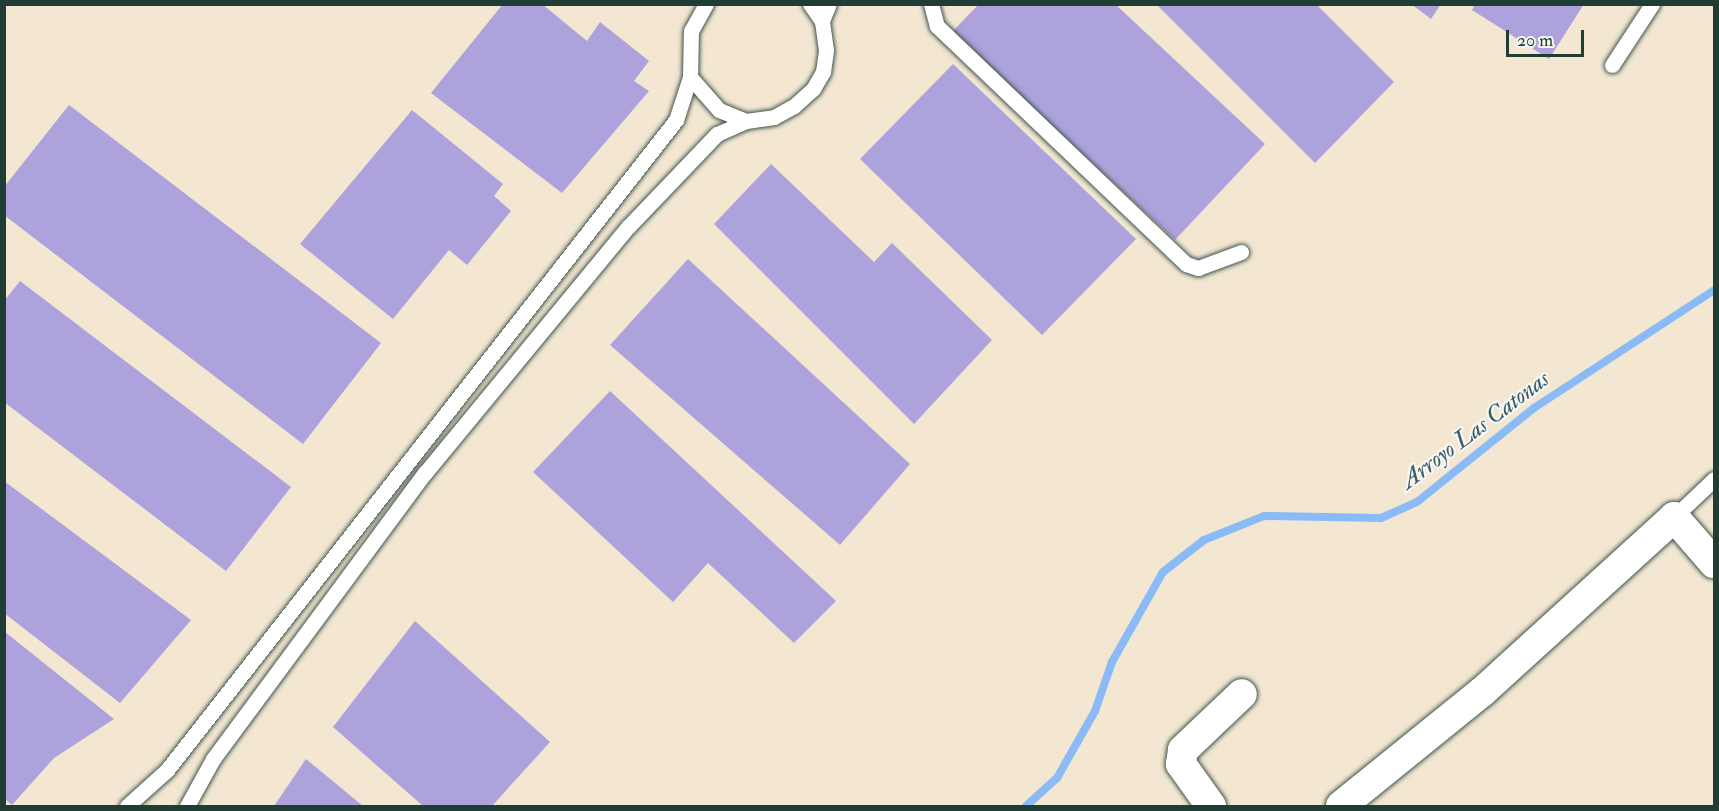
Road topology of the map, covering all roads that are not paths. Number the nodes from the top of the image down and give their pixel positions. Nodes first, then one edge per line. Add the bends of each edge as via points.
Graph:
1 (810, 4) edge
2 (829, 4) edge
3 (931, 4) edge
4 (1652, 4) edge
5 (703, 5) edge
6 (822, 21) junction
7 (1612, 65) dead end
8 (690, 77) junction
9 (746, 121) junction
10 (1241, 252) dead end
11 (1714, 478) edge
12 (1674, 517) junction
13 (1714, 564) edge
14 (1242, 693) dead end
15 (127, 807) edge
16 (187, 807) edge
17 (1211, 807) edge
18 (1341, 807) edge

1 - 6 lane
2 - 6 lane
3 - 10 lane via 937,26 1186,264 1198,268
4 - 7 lane
5 - 8 lane via 691,31
6 - 9 lane via 826,50 823,72 813,89 774,117
8 - 9 lane via 719,110
8 - 15 lane via 676,120 167,770
9 - 16 lane via 717,134 692,155 425,473 213,759
11 - 12 lane
12 - 13 street
12 - 18 street via 1482,692
14 - 17 street via 1183,750 1181,764

